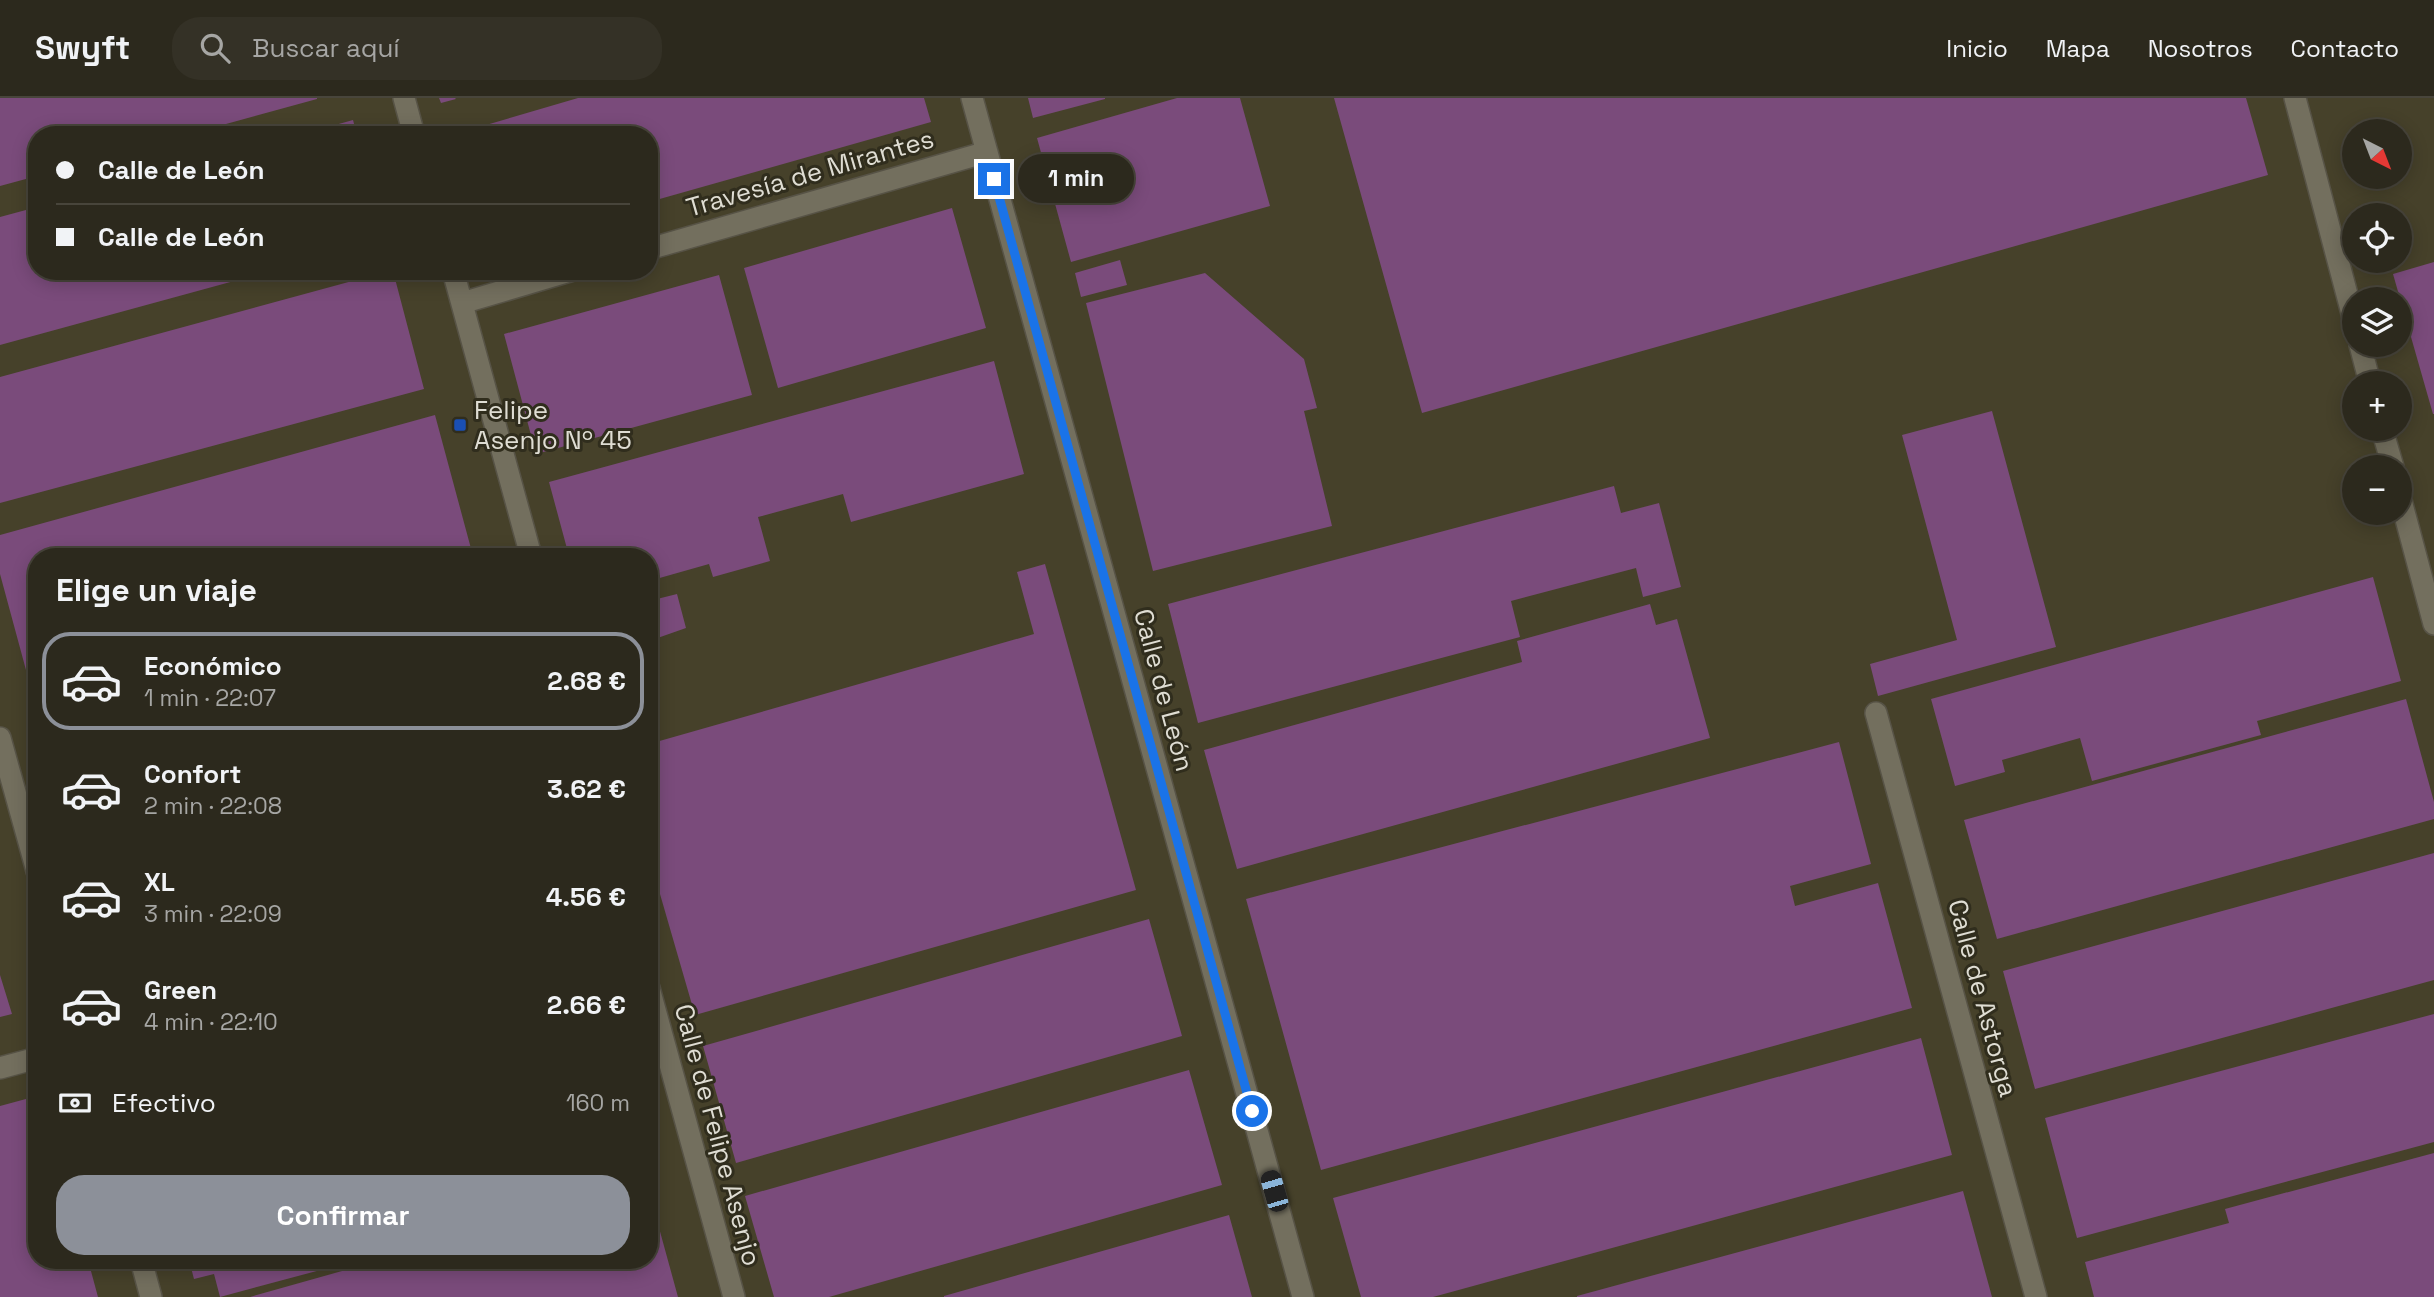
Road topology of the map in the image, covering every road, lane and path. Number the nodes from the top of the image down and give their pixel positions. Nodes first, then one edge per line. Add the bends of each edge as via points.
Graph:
1 (404, 98) edge
2 (972, 98) edge
3 (2295, 98) edge
4 (412, 126) edge
5 (986, 152) junction
6 (658, 246) edge
7 (455, 280) edge
8 (539, 280) edge
9 (2345, 287) edge
10 (461, 303) junction
11 (2408, 525) edge
12 (529, 548) edge
13 (2434, 624) edge
14 (1875, 713) dead end
15 (0, 738) edge
16 (28, 839) edge
17 (658, 1021) edge
18 (28, 1060) edge
19 (0, 1068) edge
20 (143, 1269) edge
21 (151, 1297) edge
22 (734, 1297) edge
23 (1303, 1297) edge
24 (2036, 1297) edge

1 - 4 street
2 - 5 street, Calle de León
3 - 9 street
5 - 6 street, Travesía de Mirantes
5 - 23 street, Calle de León
7 - 10 street
8 - 10 street
10 - 12 street
11 - 13 street
14 - 24 street, Calle de Astorga
15 - 16 street
17 - 22 street, Calle de Felipe Asenjo
18 - 19 street
20 - 21 street

